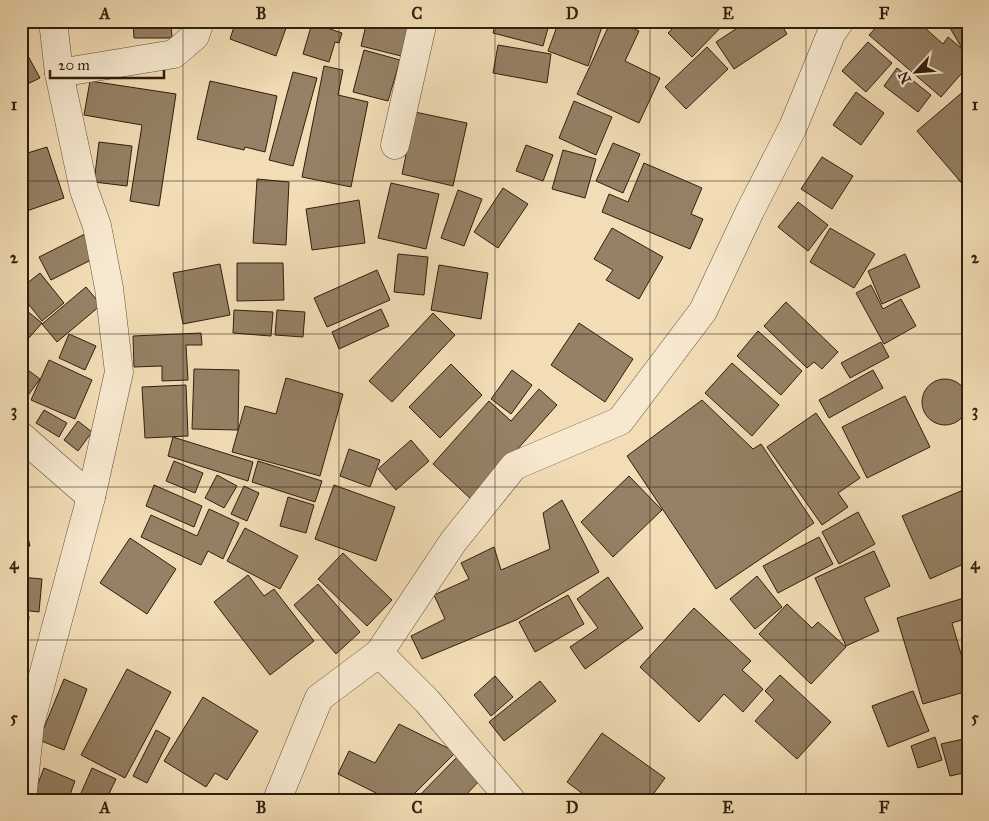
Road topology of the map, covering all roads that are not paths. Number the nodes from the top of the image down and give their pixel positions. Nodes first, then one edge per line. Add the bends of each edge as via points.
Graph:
1 (200, 21) edge
2 (423, 21) edge
3 (840, 21) edge
4 (50, 23) edge
5 (59, 73) junction
6 (395, 145) dead end
7 (21, 436) edge
8 (92, 497) junction
9 (379, 653) junction
10 (22, 800) edge
11 (276, 800) edge
12 (511, 800) edge

1 - 5 street via 195,36 174,54
2 - 6 street
3 - 9 street via 831,34 792,127 703,311 620,421 514,466 453,542
4 - 5 street
5 - 8 street via 84,190 97,226 110,288 119,372
7 - 8 street
8 - 10 street via 30,724
9 - 11 street via 319,698
9 - 12 street via 427,701

